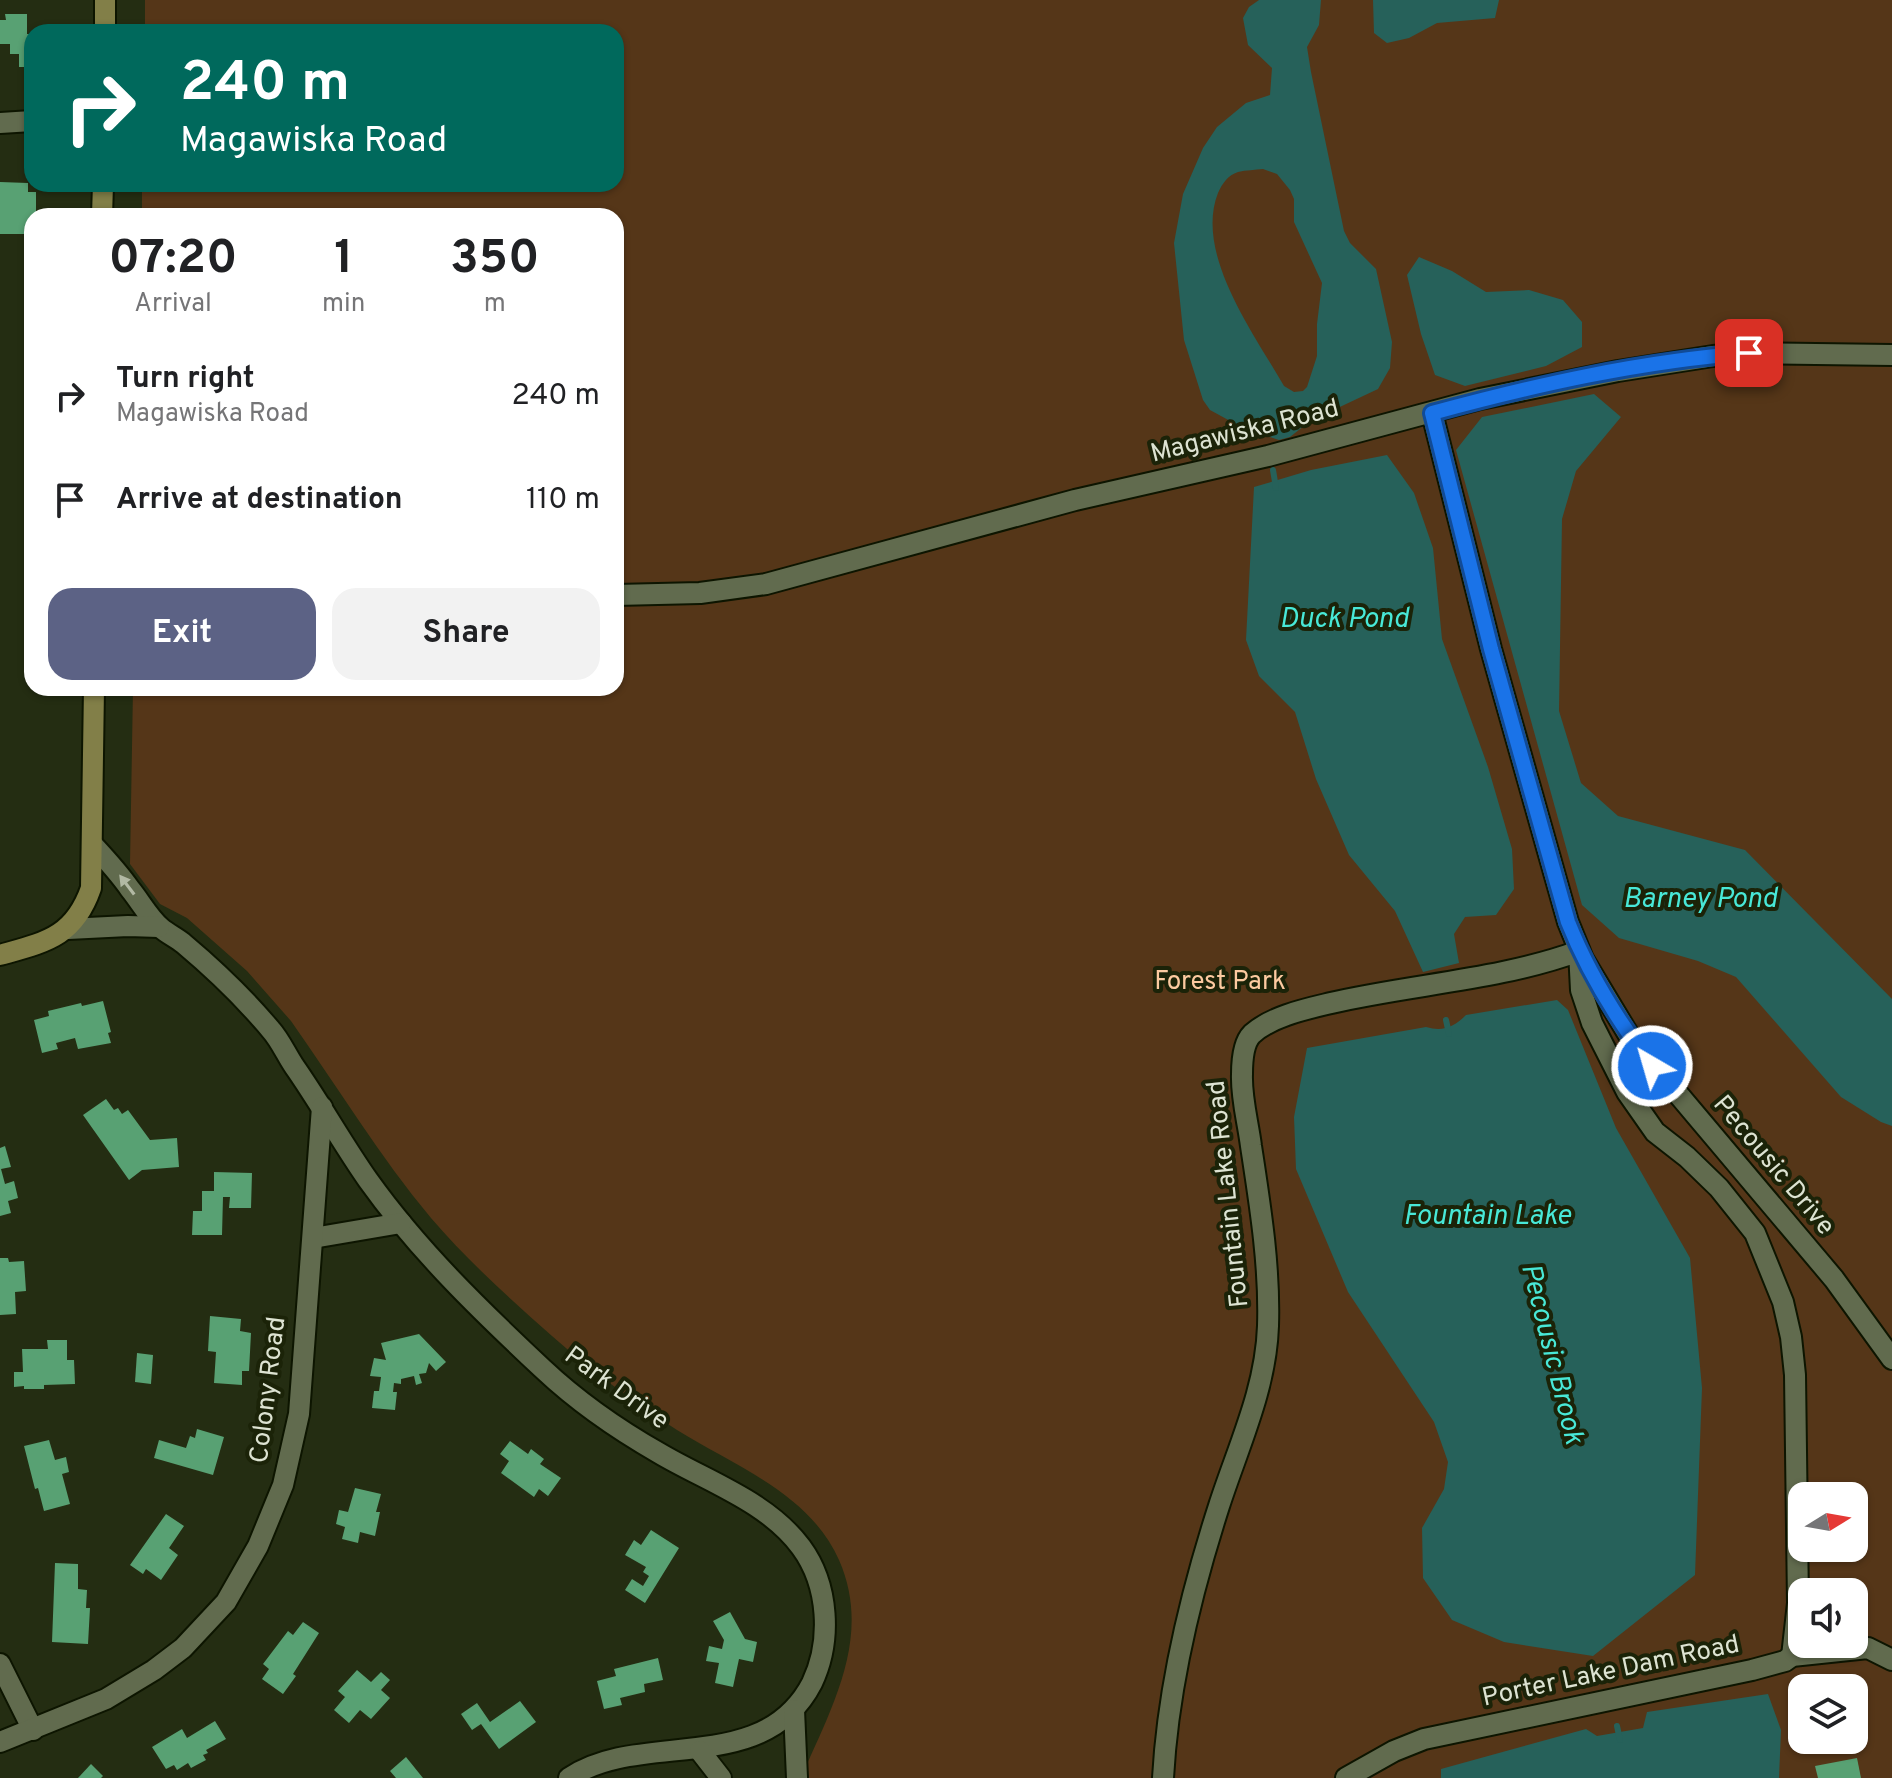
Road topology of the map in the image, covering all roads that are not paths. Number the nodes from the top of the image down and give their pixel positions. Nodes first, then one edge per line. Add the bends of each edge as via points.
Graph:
1 (105, 0) edge
2 (105, 24) edge
3 (24, 122) edge
4 (0, 123) edge
5 (1892, 355) edge
6 (1432, 413) junction
7 (624, 595) edge
8 (94, 696) edge
9 (93, 845) junction
10 (159, 927) junction
11 (68, 929) junction
12 (1579, 951) junction
13 (0, 955) edge
14 (322, 1107) junction
15 (401, 1223) junction
16 (313, 1238) junction
17 (1892, 1359) edge
18 (1798, 1578) edge
19 (1868, 1648) edge
20 (1788, 1657) edge
21 (1892, 1660) edge
22 (0, 1664) edge
23 (794, 1710) junction
24 (33, 1730) junction
25 (0, 1742) edge
26 (700, 1751) junction
27 (569, 1778) edge
28 (721, 1778) edge
29 (797, 1778) edge
30 (1163, 1778) edge
31 (1346, 1778) edge

1 - 2 street
3 - 4 street
5 - 6 street, Magawiska Road via 1713,356 1480,399
6 - 7 street, Magawiska Road via 1075,500 766,584
6 - 12 street, Pecousic Drive via 1495,664
8 - 9 street
10 -> 9 street, Park Drive
9 - 11 street via 91,888 84,910
10 - 11 street
10 - 14 street, Park Drive via 273,1032
11 - 13 street
12 - 17 street, Pecousic Drive via 1630,1037 1834,1279
12 - 18 street via 1581,990 1592,1023 1627,1092 1655,1132 1719,1188 1755,1233 1783,1302 1795,1375
12 - 30 street, Fountain Lake Road via 1549,962 1320,1006 1270,1023 1249,1037 1242,1094 1265,1247 1267,1349 1193,1601 1172,1694
14 - 15 street, Park Drive
14 - 16 street, Colony Road
15 - 16 street
15 - 23 street, Park Drive via 456,1285 571,1394 660,1454 761,1509 799,1544 820,1587 825,1639 812,1683
16 - 24 street, Colony Road via 299,1414 290,1462 276,1506 237,1584 206,1625 154,1670 106,1699
19 - 21 street, Porter Lake Dam Road
20 - 31 street, Porter Lake Dam Road via 1752,1670 1424,1739
22 - 24 street
23 - 26 street, Park Drive via 771,1729
23 - 29 street
24 - 25 street, Colony Road
26 - 27 street, Park Drive via 627,1757
26 - 28 street

